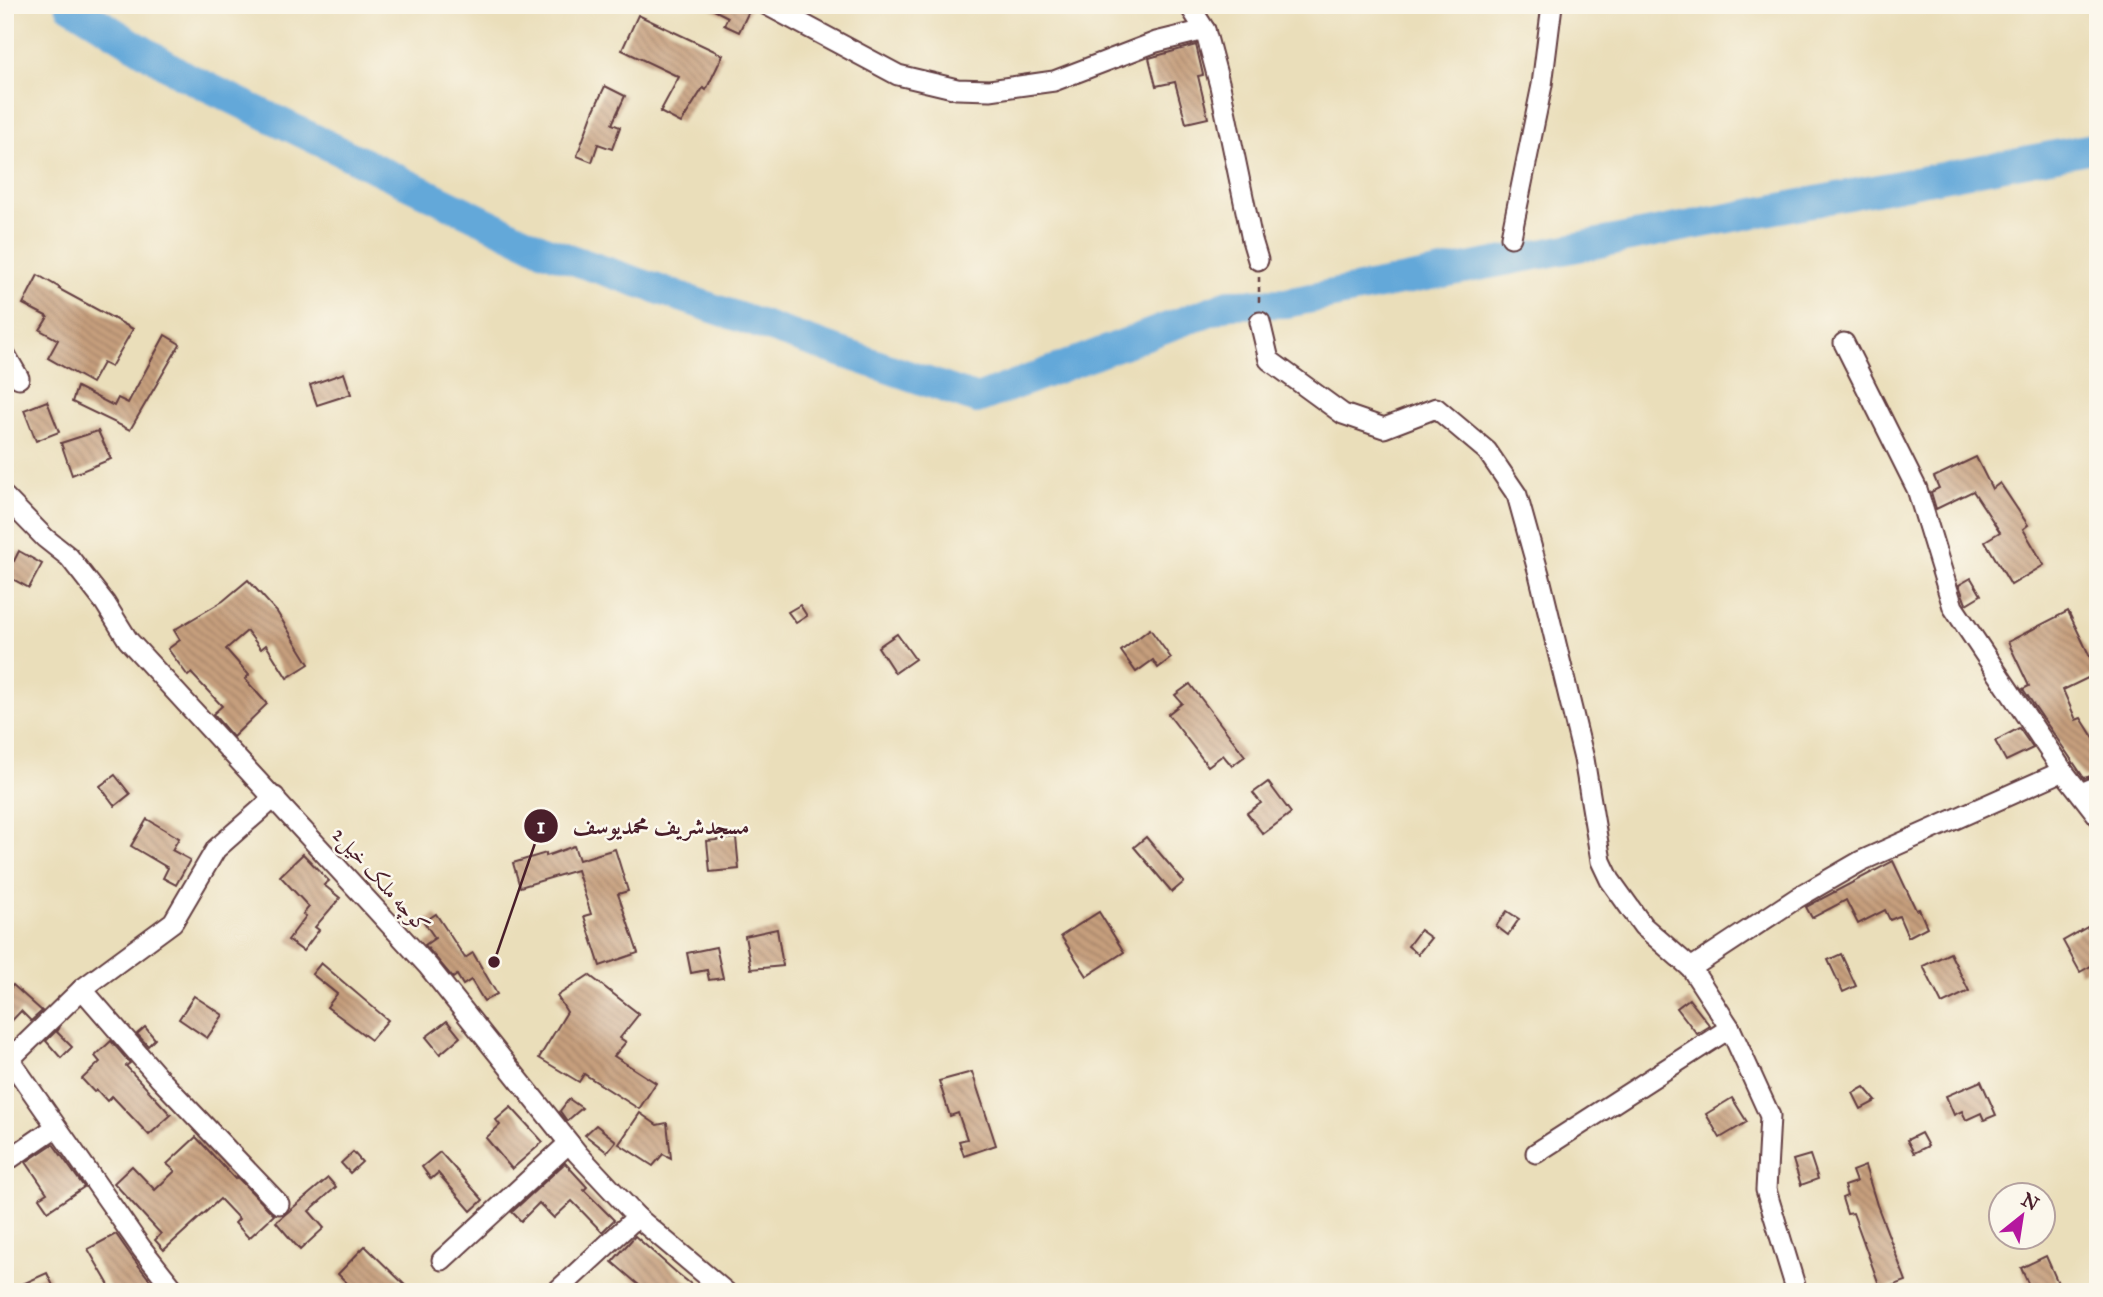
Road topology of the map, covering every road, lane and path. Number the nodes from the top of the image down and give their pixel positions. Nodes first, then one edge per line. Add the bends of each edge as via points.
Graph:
1 (767, 5) edge
2 (1189, 5) edge
3 (1552, 5) edge
4 (1205, 30) junction
5 (1511, 237) dead end
6 (1258, 260) joint
7 (1260, 322) joint
8 (1844, 343) dead end
9 (5, 354) edge
10 (19, 378) dead end
11 (5, 497) edge
12 (2063, 771) junction
13 (2089, 790) edge
14 (275, 797) junction
15 (2098, 816) edge
16 (1692, 968) junction
17 (82, 989) junction
18 (1730, 1028) junction
19 (8, 1056) edge
20 (57, 1127) junction
21 (569, 1143) junction
22 (1536, 1153) dead end
23 (5, 1162) edge
24 (279, 1204) dead end
25 (637, 1217) junction
26 (442, 1260) dead end
27 (176, 1292) edge
28 (556, 1292) edge
29 (726, 1292) edge
30 (1797, 1292) edge

1 - 4 street via 898,75 957,89 990,90 1054,81 1156,42
2 - 4 street
3 - 5 street via 1542,85
4 - 6 street
6 - 7 path
7 - 16 street via 1269,360 1343,414 1384,428 1436,408 1487,451 1517,495 1584,759 1601,861 1643,926
8 - 12 street via 1917,489 1953,607
9 - 10 street
11 - 14 street, کوچه ملک خیل2 via 69,557 128,640
12 - 13 street
12 - 16 street via 1861,861
13 - 15 street
14 - 17 street via 216,849 173,922
14 - 21 street, کوچه ملک خیل2 via 429,966
16 - 18 street
17 - 19 street
17 - 24 street
18 - 22 street
18 - 30 street via 1770,1116 1766,1190
19 - 20 street
20 - 23 street
20 - 27 street
21 - 25 street, کوچه ملک خیل2
21 - 26 street
25 - 28 street
25 - 29 street, کوچه ملک خیل2

